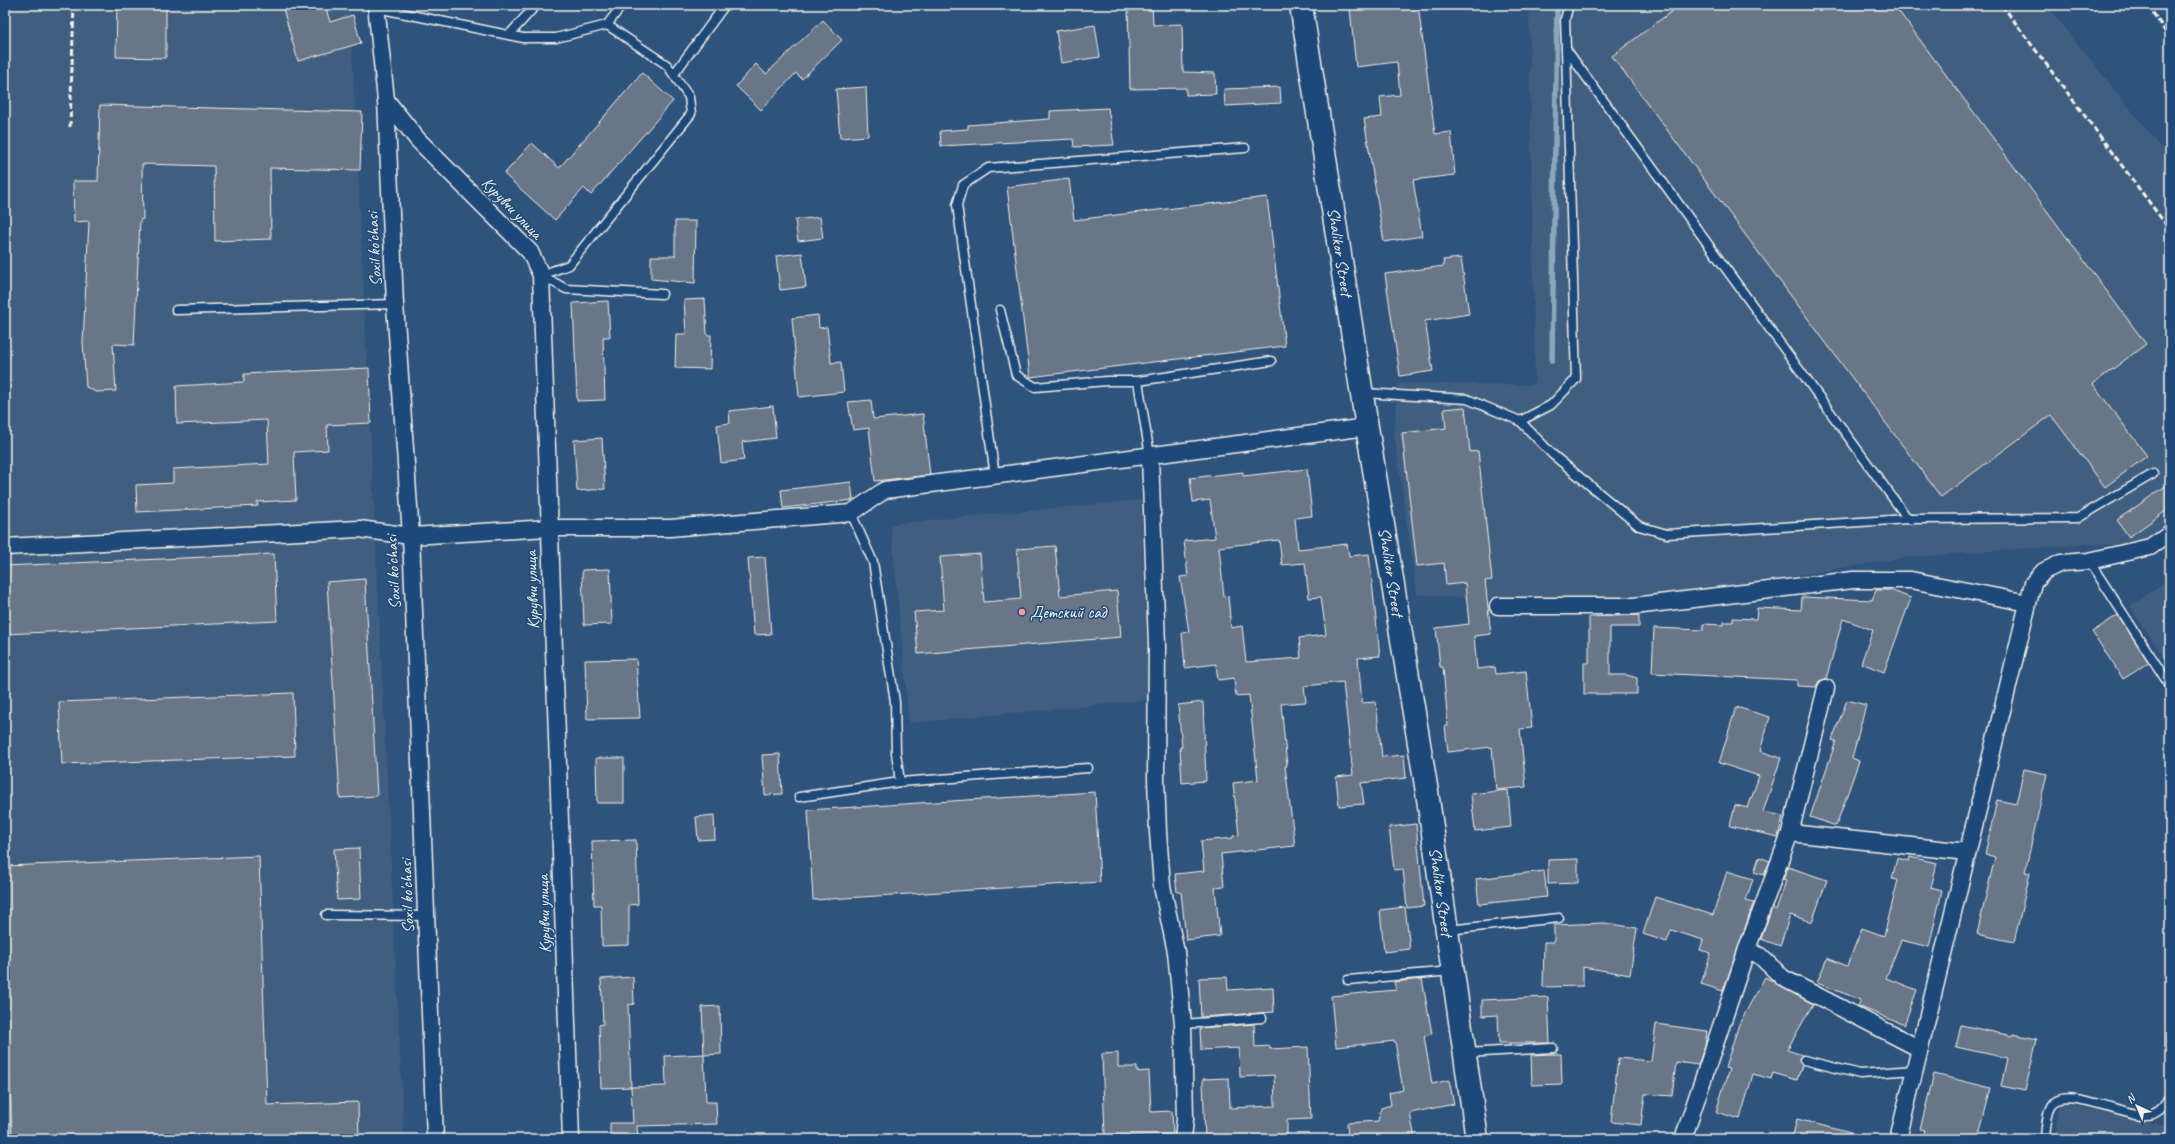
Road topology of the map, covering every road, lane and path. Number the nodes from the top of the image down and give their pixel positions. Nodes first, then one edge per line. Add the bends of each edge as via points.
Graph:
1 (536, 5) edge
2 (622, 5) edge
3 (725, 5) edge
4 (1301, 5) edge
5 (1569, 5) edge
6 (377, 6) edge
7 (607, 25) junction
8 (509, 35) junction
9 (1566, 49) junction
10 (674, 74) junction
11 (386, 100) junction
12 (1245, 148) dead end
13 (541, 275) junction
14 (662, 294) dead end
15 (395, 304) junction
16 (176, 310) dead end
17 (1000, 310) dead end
18 (1271, 361) dead end
19 (1138, 382) junction
20 (1362, 392) junction
21 (1520, 421) junction
22 (1367, 427) junction
23 (1150, 456) junction
24 (2153, 474) dead end
25 (994, 476) junction
26 (851, 513) junction
27 (1908, 519) junction
28 (549, 528) junction
29 (2170, 533) edge
30 (411, 536) junction
31 (5, 547) edge
32 (2089, 561) junction
33 (2028, 603) junction
34 (1498, 606) dead end
35 (2170, 686) edge
36 (1826, 688) dead end
37 (1088, 768) dead end
38 (900, 782) junction
39 (799, 797) dead end
40 (1790, 832) junction
41 (1967, 852) junction
42 (326, 915) dead end
43 (427, 916) junction
44 (1560, 918) dead end
45 (1447, 930) junction
46 (1747, 949) junction
47 (1453, 970) junction
48 (1348, 980) dead end
49 (1262, 1018) dead end
50 (1183, 1024) junction
51 (1553, 1048) dead end
52 (1920, 1049) junction
53 (1465, 1053) junction
54 (1804, 1060) dead end
55 (1914, 1070) junction
56 (2170, 1097) edge
57 (435, 1139) edge
58 (571, 1139) edge
59 (1183, 1139) edge
60 (1477, 1139) edge
61 (1683, 1139) edge
62 (1898, 1139) edge
63 (2045, 1139) edge

1 - 8 lane
2 - 7 lane
3 - 10 lane
4 - 20 street, Shаlikor Street
5 - 9 lane via 1565,19
6 - 8 lane
6 - 11 street, Soxil ko'chasi
7 - 8 lane via 556,38 523,38
7 - 10 lane via 667,65
9 - 21 lane via 1576,378 1551,405
9 - 27 lane
10 - 13 lane via 689,97 691,114 569,265
11 - 13 street, Курувчи улица via 418,140 530,252
11 - 15 street, Soxil ko'chasi
12 - 25 lane via 988,168 964,185 957,205
13 - 14 lane via 566,288
13 - 28 street, Курувчи улица
15 - 16 lane
15 - 30 street, Soxil ko'chasi
17 - 19 lane via 1016,375 1035,387 1108,381
18 - 19 lane
19 - 23 lane
20 - 21 lane via 1467,399
20 - 22 street, Shаlikor Street
21 - 27 lane via 1552,454 1639,526 1667,534
22 - 23 street
22 - 45 street, Shаlikor Street
23 - 25 street
23 - 50 street via 1157,645 1158,832 1162,886 1176,952
24 - 27 lane via 2078,518
25 - 26 street via 885,490
26 - 28 street via 670,528
26 - 38 lane via 873,562 895,702 896,753
28 - 30 street
28 - 58 street, Курувчи улица
29 - 32 street via 2150,547
30 - 31 street via 359,529
30 - 43 street, Soxil ko'chasi
32 - 33 street via 2061,563 2044,571 2033,583
32 - 35 lane
33 - 34 street via 1911,580 1853,580 1634,606
33 - 41 street
36 - 40 street
37 - 38 lane
38 - 39 lane
40 - 41 street
40 - 46 street
41 - 52 street
42 - 43 lane
43 - 57 street, Soxil ko'chasi
44 - 45 lane
45 - 47 street, Shаlikor Street
46 - 52 street via 1760,956 1783,978
46 - 61 street
47 - 48 lane
47 - 53 street, Shаlikor Street
49 - 50 lane
50 - 59 street
51 - 53 lane
52 - 55 street
53 - 60 street, Shаlikor Street
54 - 55 lane via 1860,1074
55 - 62 street
56 - 63 lane via 2163,1108 2152,1114 2138,1114 2071,1098 2059,1098 2052,1105 2048,1116

